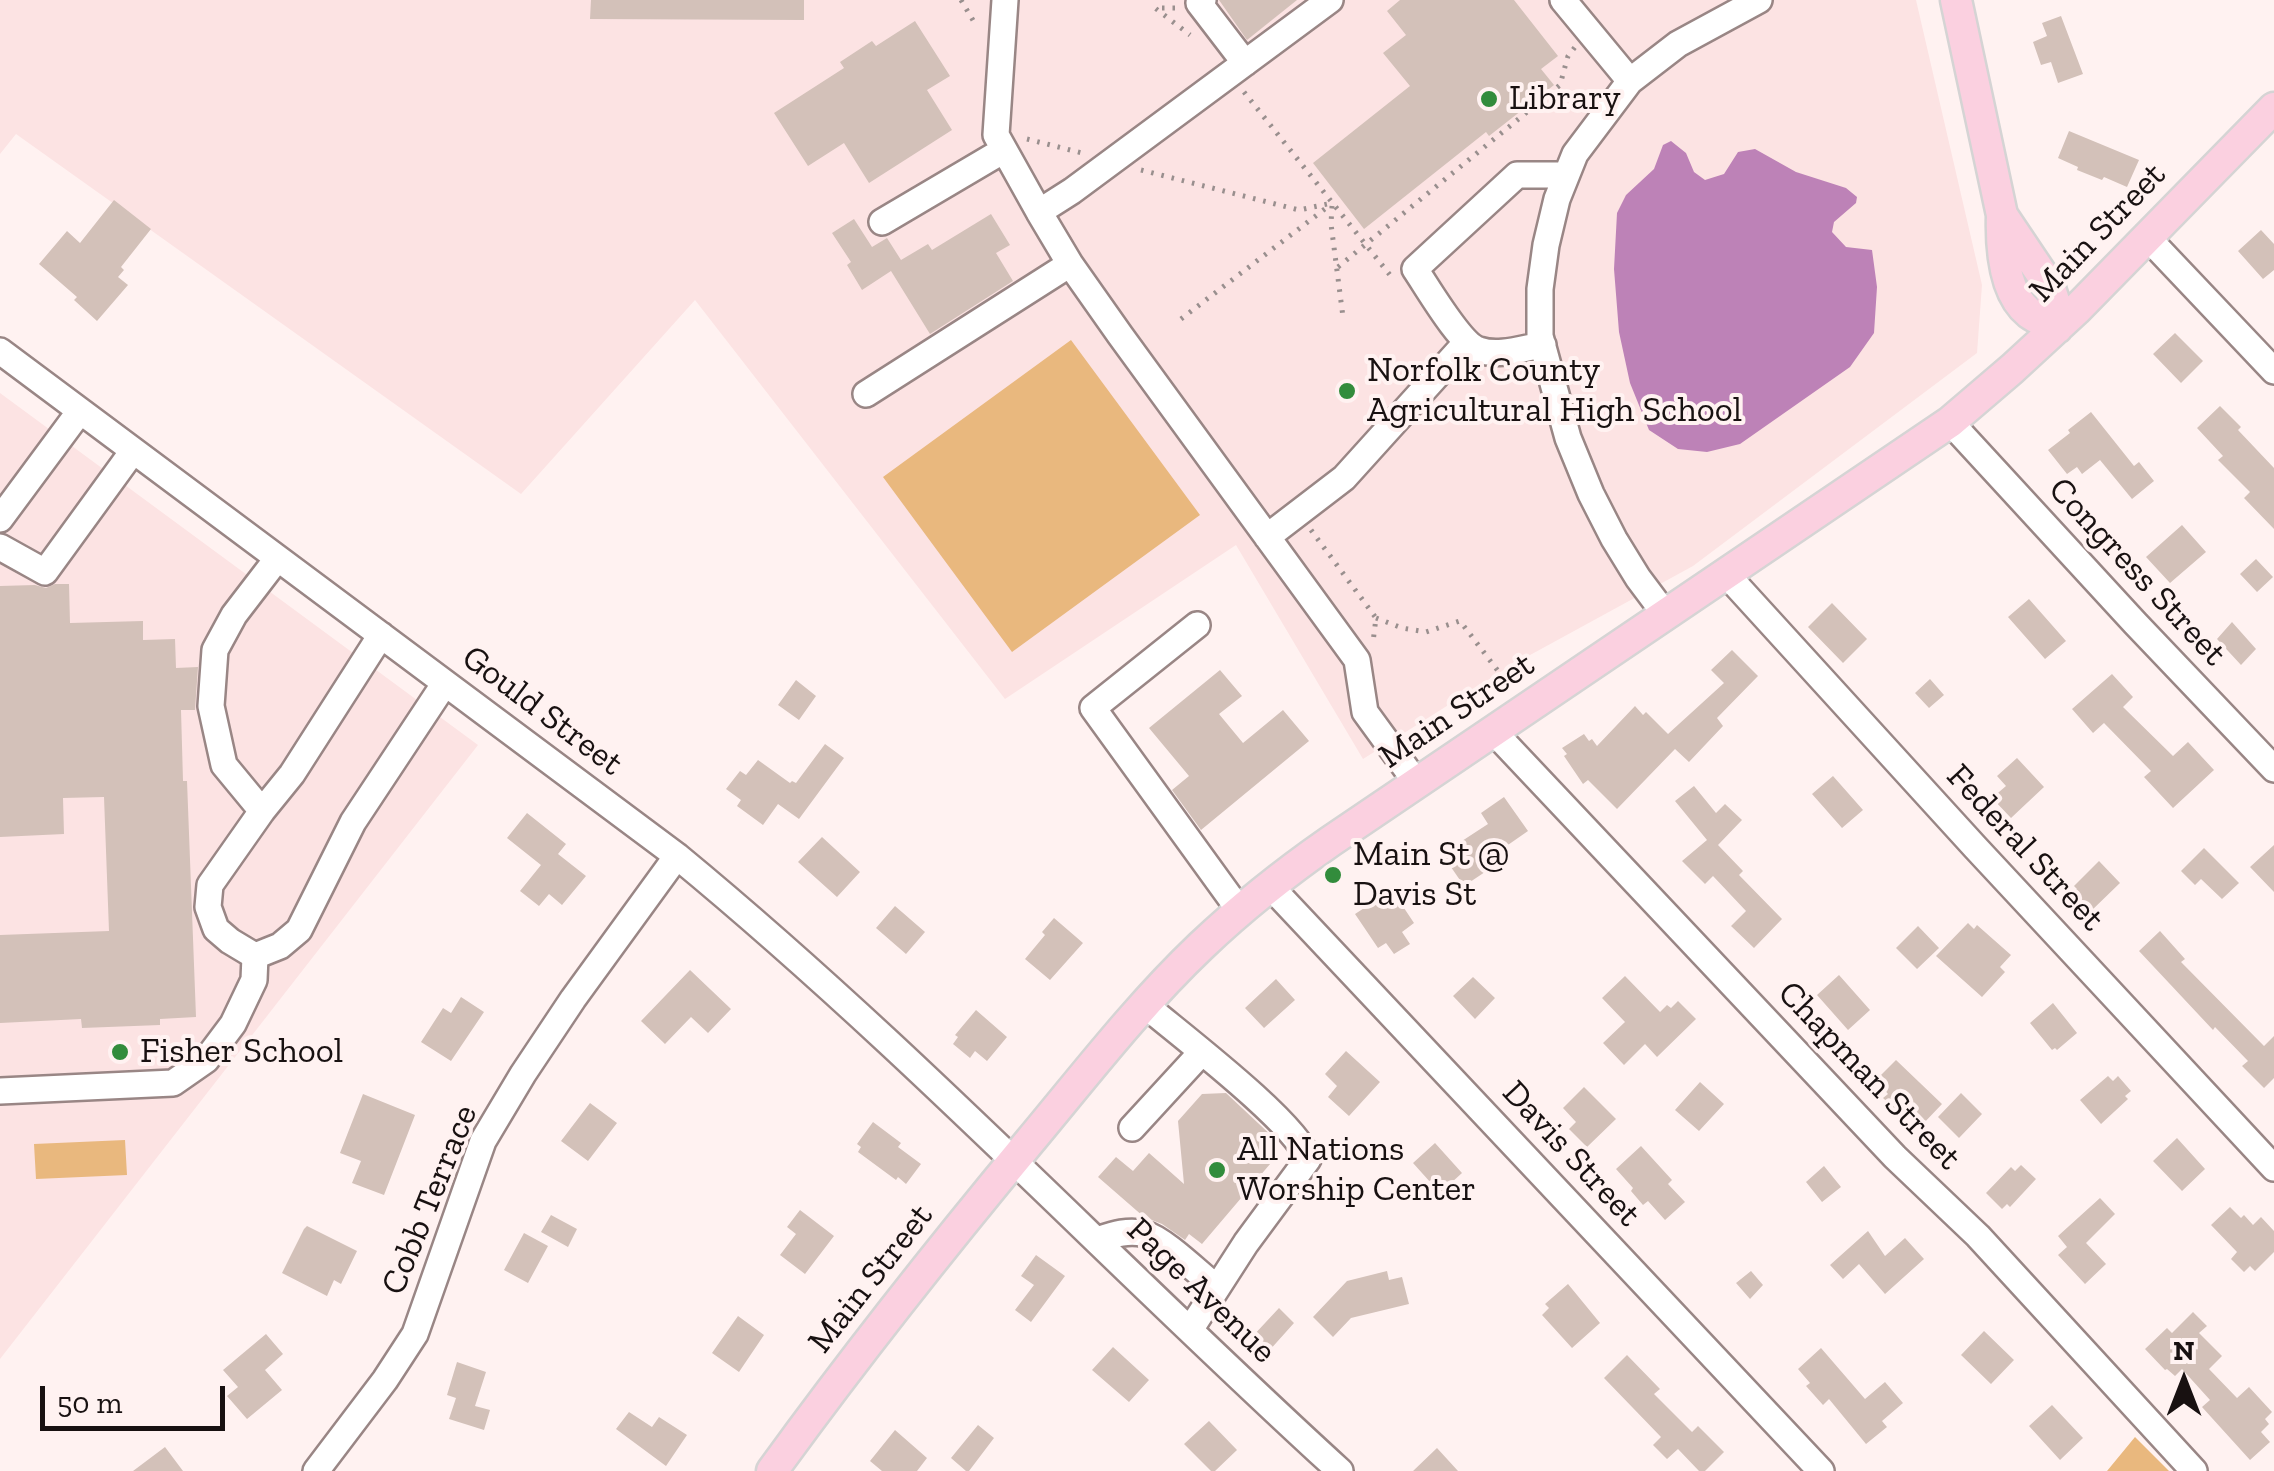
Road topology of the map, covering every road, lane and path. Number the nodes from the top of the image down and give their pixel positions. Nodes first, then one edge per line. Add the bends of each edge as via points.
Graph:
1 (1005, 0) edge
2 (1203, 0) edge
3 (1330, 0) edge
4 (1564, 0) edge
5 (1759, 0) edge
6 (1956, 0) edge
7 (1580, 41) dead end
8 (1242, 74) junction
9 (1630, 80) junction
10 (2274, 108) edge
11 (1015, 145) junction
12 (1095, 156) dead end
13 (1126, 166) dead end
14 (1566, 174) junction
15 (1332, 203) junction
16 (1038, 212) junction
17 (882, 222) dead end
18 (2146, 236) junction
19 (1366, 245) junction
20 (1070, 264) junction
21 (1338, 267) junction
22 (1390, 276) dead end
23 (1343, 317) dead end
24 (1181, 320) dead end
25 (2057, 328) junction
26 (1466, 343) junction
27 (1543, 345) junction
28 (0, 352) edge
29 (2274, 371) edge
30 (866, 394) dead end
31 (80, 411) junction
32 (1950, 422) junction
33 (133, 451) junction
34 (0, 519) edge
35 (1267, 537) junction
36 (0, 547) edge
37 (278, 558) junction
38 (1726, 574) junction
39 (1665, 614) junction
40 (1376, 618) dead end
41 (1197, 626) dead end
42 (381, 635) junction
43 (446, 682) junction
44 (1511, 688) dead end
45 (1494, 731) junction
46 (2274, 770) edge
47 (1416, 782) junction
48 (262, 811) junction
49 (677, 856) junction
50 (1270, 886) junction
51 (1240, 911) junction
52 (255, 956) junction
53 (1144, 1005) junction
54 (1201, 1053) junction
55 (0, 1091) edge
56 (1132, 1128) dead end
57 (1014, 1160) junction
58 (2274, 1168) edge
59 (1097, 1240) junction
60 (1217, 1288) junction
61 (1190, 1330) junction
62 (784, 1466) edge
63 (316, 1471) edge
64 (1340, 1471) edge
65 (1821, 1471) edge
66 (2194, 1471) edge

1 - 11 street via 996,135
2 - 8 street
3 - 8 street
4 - 9 street
5 - 9 street via 1678,44
6 - 25 main road via 2002,215 2049,284
7 - 19 path via 1560,86
8 - 15 path
8 - 16 street
9 - 14 street
10 - 18 main road, Main Street
11 - 12 path
11 - 16 street
11 - 17 street
13 - 15 path via 1299,210
14 - 26 street via 1517,175 1415,269
14 - 27 street via 1540,289
15 - 19 path
15 - 21 path
15 - 24 path
16 - 20 street
18 - 25 main road, Main Street
18 - 29 street
19 - 21 path
19 - 22 path
20 - 30 street
20 - 35 street
21 - 23 path
25 - 32 main road, Main Street
26 - 27 street via 1502,352
26 - 35 street via 1344,478
27 - 39 street via 1590,494
28 - 31 street, Gould Street
31 - 33 street, Gould Street
31 - 34 street
32 - 38 main road, Main Street
32 - 46 street, Congress Street
33 - 36 street via 46,572
33 - 37 street, Gould Street
35 - 47 street via 1357,660 1365,712
37 - 42 street, Gould Street
37 - 48 street via 214,650 211,706 224,764
38 - 39 main road, Main Street
38 - 58 street, Federal Street
39 - 45 main road, Main Street
40 - 44 path via 1426,632 1460,622
41 - 51 street via 1092,708
42 - 43 street, Gould Street
42 - 48 street
43 - 49 street, Gould Street
43 - 52 street via 352,822 298,930
45 - 47 main road, Main Street
45 - 66 street, Chapman Street
47 - 50 main road, Main Street
48 - 52 street via 210,885 208,907 216,929
49 - 57 street, Gould Street via 831,986
49 - 63 street, Cobb Terrace via 573,999 483,1141 415,1334
50 - 51 main road, Main Street
50 - 65 street, Davis Street
51 - 53 main road, Main Street
52 - 55 street via 254,980 233,1024 206,1060 174,1083
53 - 54 street
53 - 57 main road, Main Street
54 - 56 street
54 - 60 street via 1272,1112 1308,1158
57 - 59 street, Page Avenue
57 - 62 main road, Main Street via 863,1348
59 - 60 street via 1144,1233
59 - 61 street, Page Avenue
60 - 61 street
61 - 64 street, Page Avenue

